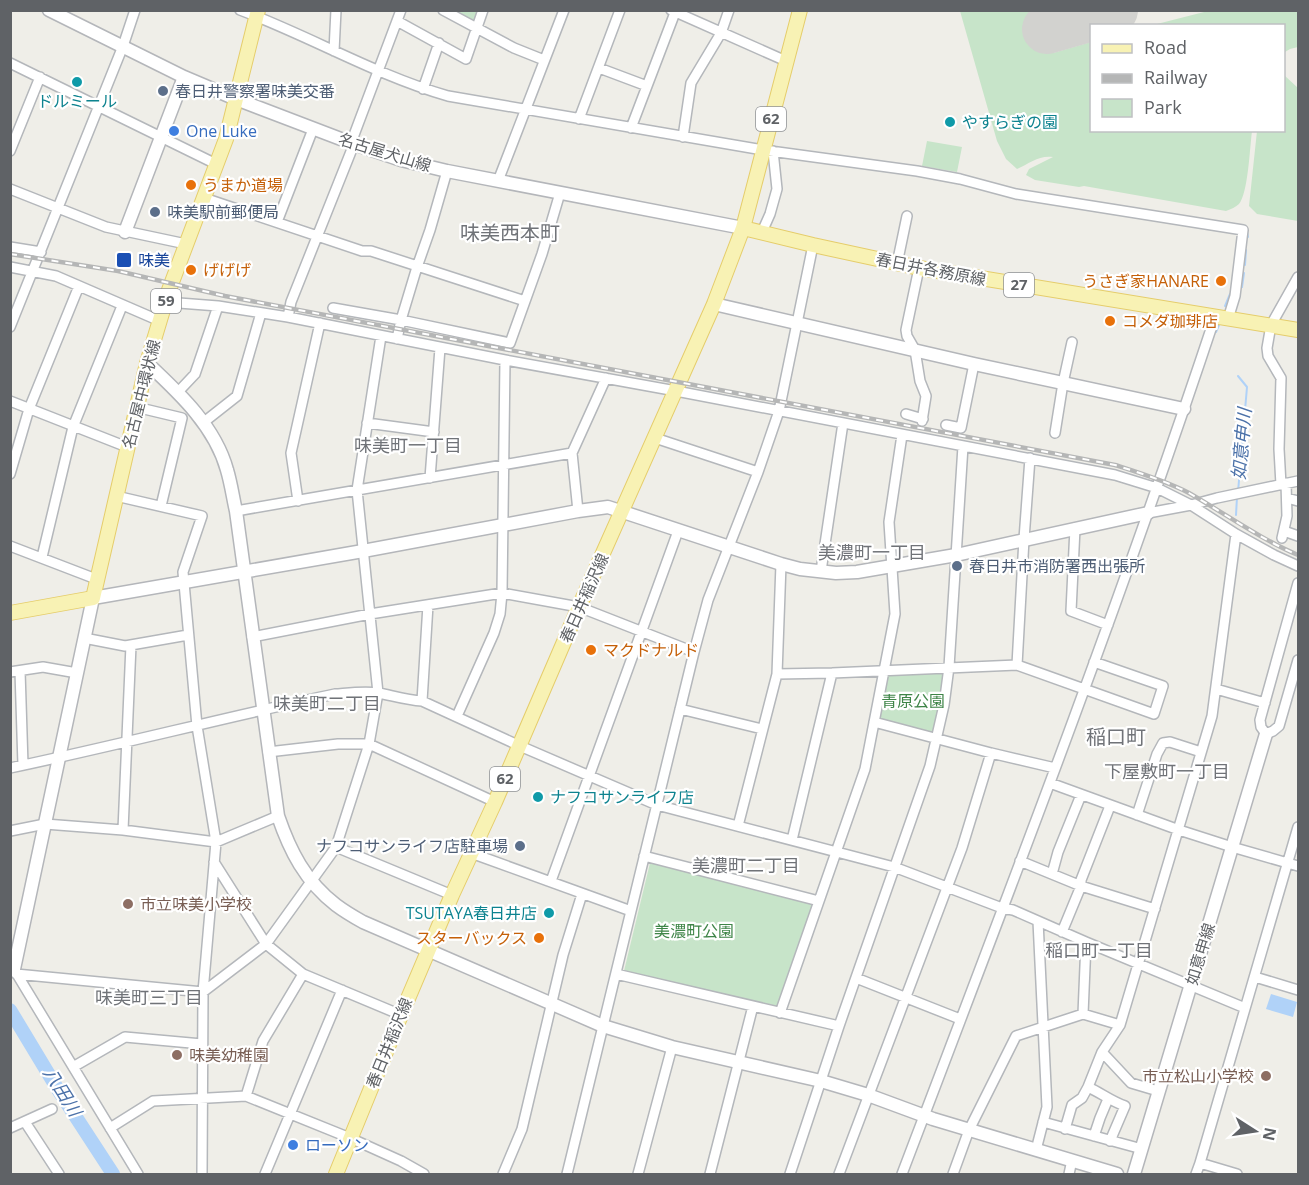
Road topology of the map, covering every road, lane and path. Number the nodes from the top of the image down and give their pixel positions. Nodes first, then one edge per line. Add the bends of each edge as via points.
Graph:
1 (49, 10) edge
2 (135, 10) edge
3 (240, 10) edge
4 (336, 10) edge
5 (401, 10) edge
6 (443, 10) edge
7 (483, 10) edge
8 (620, 10) edge
9 (729, 10) edge
10 (800, 10) edge
11 (564, 11) edge
12 (674, 11) edge
13 (257, 14) edge
14 (397, 21) junction
15 (477, 28) junction
16 (721, 33) junction
17 (439, 43) junction
18 (123, 46) junction
19 (334, 51) junction
20 (544, 60) junction
21 (786, 61) junction
22 (10, 63) edge
23 (598, 68) junction
24 (379, 71) junction
25 (40, 77) junction
26 (184, 77) junction
27 (647, 87) junction
28 (423, 89) junction
29 (236, 99) junction
30 (99, 106) junction
31 (525, 109) junction
32 (579, 119) junction
33 (631, 128) junction
34 (313, 129) junction
35 (161, 136) junction
36 (683, 137) junction
37 (352, 143) junction
38 (10, 151) edge
39 (768, 151) junction
40 (216, 164) junction
41 (447, 171) junction
42 (498, 181) junction
43 (10, 189) edge
44 (560, 193) junction
45 (204, 198) junction
46 (58, 208) junction
47 (907, 216) dead end
48 (277, 222) junction
49 (743, 228) junction
50 (124, 232) junction
51 (762, 232) junction
52 (317, 235) junction
53 (186, 244) junction
54 (813, 245) junction
55 (10, 247) edge
56 (41, 252) junction
57 (897, 264) junction
58 (10, 267) edge
59 (417, 267) junction
60 (919, 268) junction
61 (33, 271) junction
62 (1299, 277) edge
63 (79, 286) junction
64 (166, 302) junction
65 (525, 302) junction
66 (714, 304) junction
67 (122, 306) junction
68 (218, 306) junction
69 (333, 308) dead end
70 (261, 313) junction
71 (288, 317) junction
72 (1222, 318) junction
73 (401, 320) junction
74 (160, 321) junction
75 (320, 323) junction
76 (798, 323) junction
77 (1271, 325) junction
78 (10, 327) edge
79 (1299, 330) edge
80 (381, 336) junction
81 (397, 339) junction
82 (1072, 342) dead end
83 (440, 348) junction
84 (915, 350) junction
85 (505, 360) junction
86 (147, 363) junction
87 (974, 364) junction
88 (606, 378) junction
89 (1063, 383) junction
90 (676, 391) junction
91 (178, 392) junction
92 (10, 401) edge
93 (136, 407) junction
94 (29, 409) junction
95 (1184, 409) junction
96 (194, 410) junction
97 (779, 411) junction
98 (906, 414) dead end
99 (182, 418) junction
100 (204, 422) junction
101 (368, 423) junction
102 (843, 423) junction
103 (946, 425) dead end
104 (74, 427) junction
105 (434, 432) junction
106 (1055, 433) dead end
107 (902, 435) junction
108 (655, 438) junction
109 (963, 446) junction
110 (127, 447) junction
111 (572, 453) junction
112 (1030, 458) junction
113 (503, 465) junction
114 (758, 472) junction
115 (10, 474) edge
116 (430, 478) junction
117 (1299, 481) edge
118 (1284, 484) junction
119 (1157, 488) junction
120 (357, 490) junction
121 (116, 496) junction
122 (1287, 498) junction
123 (298, 501) junction
124 (1299, 501) edge
125 (162, 506) junction
126 (1191, 506) junction
127 (236, 511) junction
128 (578, 511) junction
129 (622, 511) junction
130 (1148, 513) junction
131 (1287, 516) junction
132 (1299, 519) edge
133 (502, 525) junction
134 (1075, 528) junction
135 (678, 531) junction
136 (1236, 534) junction
137 (1298, 536) edge
138 (1024, 539) junction
139 (729, 546) junction
140 (13, 548) edge
141 (363, 550) junction
142 (956, 555) junction
143 (42, 557) junction
144 (781, 564) junction
145 (1299, 566) edge
146 (891, 567) junction
147 (243, 571) junction
148 (821, 571) junction
149 (96, 579) junction
150 (185, 581) junction
151 (1299, 583) edge
152 (502, 593) junction
153 (93, 598) junction
154 (428, 605) junction
155 (579, 607) junction
156 (10, 613) edge
157 (370, 614) junction
158 (1108, 625) junction
159 (641, 631) junction
160 (188, 635) junction
161 (252, 636) junction
162 (84, 638) junction
163 (131, 645) junction
164 (694, 652) junction
165 (1299, 660) edge
166 (1094, 662) junction
167 (1017, 665) junction
168 (949, 667) junction
169 (884, 670) junction
170 (15, 672) edge
171 (77, 673) junction
172 (832, 673) junction
173 (777, 674) junction
174 (1084, 689) junction
175 (1216, 689) junction
176 (378, 693) junction
177 (1287, 698) junction
178 (422, 701) junction
179 (1299, 701) edge
180 (1265, 703) junction
181 (681, 709) junction
182 (262, 710) junction
183 (456, 717) junction
184 (874, 722) junction
185 (197, 726) junction
186 (762, 729) junction
187 (1266, 734) junction
188 (936, 738) junction
189 (128, 741) junction
190 (369, 744) junction
191 (520, 746) junction
192 (268, 752) junction
193 (1202, 752) junction
194 (991, 753) junction
195 (59, 758) junction
196 (23, 765) junction
197 (10, 768) edge
198 (1055, 768) junction
199 (589, 776) junction
200 (1050, 783) junction
201 (1081, 795) junction
202 (495, 802) junction
203 (657, 805) junction
204 (1110, 806) junction
205 (1137, 815) junction
206 (278, 816) junction
207 (45, 824) junction
208 (738, 825) junction
209 (1299, 827) edge
210 (123, 830) junction
211 (1179, 830) junction
212 (10, 831) edge
213 (792, 840) junction
214 (216, 842) junction
215 (336, 847) junction
216 (1232, 848) junction
217 (836, 852) junction
218 (471, 853) junction
219 (644, 856) junction
220 (1020, 861) junction
221 (214, 862) junction
222 (1288, 863) junction
223 (1299, 866) edge
224 (894, 867) junction
225 (1052, 874) junction
226 (550, 881) junction
227 (311, 882) junction
228 (1081, 886) junction
229 (947, 887) junction
230 (582, 894) junction
231 (452, 895) junction
232 (819, 901) junction
233 (1002, 908) junction
234 (1155, 909) junction
235 (631, 910) junction
236 (1038, 921) junction
237 (1062, 932) junction
238 (1086, 942) junction
239 (266, 944) junction
240 (428, 950) junction
241 (1139, 963) junction
242 (14, 970) edge
243 (303, 974) junction
244 (616, 974) junction
245 (1255, 977) junction
246 (856, 978) junction
247 (1191, 986) junction
248 (342, 990) junction
249 (1299, 990) edge
250 (203, 992) junction
251 (905, 998) junction
252 (551, 1004) junction
253 (753, 1006) junction
254 (1245, 1008) junction
255 (780, 1012) junction
256 (1083, 1014) junction
257 (401, 1015) junction
258 (960, 1019) junction
259 (1120, 1025) junction
260 (603, 1026) junction
261 (839, 1026) junction
262 (1043, 1028) junction
263 (202, 1044) junction
264 (672, 1047) junction
265 (1102, 1052) junction
266 (739, 1062) junction
267 (73, 1067) junction
268 (822, 1081) junction
269 (1088, 1087) junction
270 (1158, 1091) junction
271 (868, 1095) junction
272 (246, 1096) junction
273 (203, 1098) junction
274 (1108, 1099) junction
275 (52, 1109) dead end
276 (290, 1113) junction
277 (924, 1116) junction
278 (26, 1122) junction
279 (1043, 1122) junction
280 (10, 1128) edge
281 (110, 1128) junction
282 (1065, 1128) junction
283 (969, 1130) junction
284 (1094, 1136) junction
285 (350, 1138) junction
286 (1110, 1141) junction
287 (1142, 1149) junction
288 (1036, 1150) junction
289 (1072, 1160) junction
290 (1200, 1163) junction
291 (59, 1174) edge
292 (138, 1174) edge
293 (202, 1174) edge
294 (265, 1174) edge
295 (336, 1174) edge
296 (424, 1174) edge
297 (503, 1174) edge
298 (567, 1174) edge
299 (638, 1174) edge
300 (710, 1174) edge
301 (790, 1174) edge
302 (839, 1174) edge
303 (902, 1174) edge
304 (953, 1174) edge
305 (1069, 1174) edge
306 (1117, 1174) edge
307 (1134, 1174) edge
308 (1196, 1174) edge
309 (1237, 1174) edge

1 - 18 street, 名古屋犬山線
2 - 18 street
3 - 13 street
4 - 19 street
5 - 14 street
6 - 15 street
7 - 15 street
8 - 23 street
9 - 16 street
10 - 21 main road, 春日井稲沢線 / 62
11 - 20 street
12 - 16 street
12 - 27 street
13 - 19 street
13 - 29 main road, 名古屋中環状線 / 59
14 - 17 street
14 - 24 street
15 - 17 street via 466,59
15 - 20 street
16 - 21 street
16 - 36 street via 691,83
17 - 28 street
18 - 26 street, 名古屋犬山線
18 - 30 street
19 - 24 street
20 - 31 street
21 - 39 main road, 春日井稲沢線 / 62
22 - 25 street
23 - 27 street
23 - 32 street
24 - 28 street
24 - 37 street
25 - 30 street
25 - 38 street
26 - 29 street, 名古屋犬山線
26 - 35 street
27 - 33 street
28 - 31 street
29 - 34 street, 名古屋犬山線
29 - 40 main road, 名古屋中環状線 / 59
30 - 35 street
30 - 46 street
31 - 32 street
31 - 42 street
32 - 33 street
33 - 36 street
34 - 37 street, 名古屋犬山線
34 - 48 street
35 - 40 street
35 - 50 street
36 - 39 street
37 - 41 street, 名古屋犬山線
37 - 52 street
39 - 49 main road, 春日井稲沢線 / 62
39 - 51 street via 777,189
39 - 72 street via 917,171 1016,194 1243,230 1234,296
40 - 45 main road, 名古屋中環状線 / 59
41 - 42 street, 名古屋犬山線
41 - 59 street
42 - 44 street, 名古屋犬山線
43 - 46 street
44 - 49 street, 名古屋犬山線
44 - 65 street
45 - 48 street
45 - 53 main road, 名古屋中環状線 / 59
46 - 50 street
46 - 56 street
47 - 57 street
48 - 52 street
49 - 51 main road, 春日井各務原線 / 27
49 - 66 main road, 春日井稲沢線 / 62
50 - 53 street
51 - 54 main road, 春日井各務原線 / 27
52 - 59 street
52 - 71 street
53 - 64 main road, 名古屋中環状線 / 59
54 - 57 main road, 春日井各務原線 / 27
54 - 76 street
55 - 56 street
56 - 61 street
57 - 60 main road, 春日井各務原線 / 27
58 - 61 street
59 - 65 street
59 - 73 street
60 - 72 main road, 春日井各務原線 / 27
60 - 84 street via 906,330
61 - 63 street
61 - 78 street
62 - 77 street
63 - 67 street
63 - 94 street
64 - 68 street
64 - 74 main road, 名古屋中環状線 / 59
65 - 73 street via 510,343
66 - 76 street
66 - 90 main road, 春日井稲沢線 / 62
67 - 74 street
67 - 104 street
68 - 70 street
68 - 91 street via 195,374
69 - 73 street
70 - 71 street
70 - 100 street via 237,396
71 - 75 street
72 - 77 main road, 春日井各務原線 / 27
72 - 95 street
73 - 81 street
74 - 86 main road, 名古屋中環状線 / 59
75 - 80 street
75 - 123 street via 291,453
76 - 84 street
76 - 97 street
77 - 79 main road, 春日井各務原線 / 27
77 - 118 street via 1267,348 1281,378 1279,449
80 - 81 street
80 - 101 street
81 - 83 street
82 - 89 street
83 - 85 street
83 - 105 street
84 - 87 street
84 - 98 street via 926,396 923,420
85 - 88 street
85 - 113 street
86 - 91 street
86 - 93 main road, 名古屋中環状線 / 59
87 - 89 street
87 - 103 street via 961,428
88 - 90 street
88 - 111 street
89 - 95 street
89 - 106 street
90 - 97 street
90 - 108 main road, 春日井稲沢線 / 62
91 - 96 street
92 - 94 street
93 - 99 street
93 - 110 main road, 名古屋中環状線 / 59
94 - 104 street
94 - 115 street
95 - 119 street
96 - 99 street
96 - 100 street
97 - 102 street
97 - 114 street
99 - 125 street
100 - 127 street via 227,469
101 - 105 street
101 - 120 street
102 - 107 street
102 - 148 street
104 - 110 street
104 - 143 street
105 - 116 street
107 - 109 street
107 - 146 street via 889,522
108 - 114 street
108 - 129 main road, 春日井稲沢線 / 62
109 - 112 street
109 - 142 street
110 - 121 main road, 名古屋中環状線 / 59
111 - 113 street
111 - 128 street
112 - 119 street
112 - 138 street
113 - 116 street
113 - 133 street
114 - 139 street
116 - 120 street
117 - 118 street
118 - 122 street
118 - 126 street
119 - 126 street
119 - 130 street
120 - 123 street
120 - 141 street
121 - 125 street
121 - 149 main road, 名古屋中環状線 / 59
122 - 124 street
122 - 131 street
123 - 127 street
125 - 150 street via 202,516 183,572
126 - 130 street
126 - 136 street
127 - 147 street
128 - 129 street via 608,507
128 - 133 street
129 - 135 street
129 - 155 main road, 春日井稲沢線 / 62
130 - 134 street
130 - 158 street
131 - 132 street
131 - 137 street via 1283,535
133 - 141 street
133 - 152 street
134 - 138 street
134 - 158 street via 1071,611
135 - 139 street
135 - 159 street
136 - 145 street
136 - 175 street
138 - 142 street
138 - 167 street
139 - 144 street
139 - 164 street via 708,600
140 - 143 street
141 - 147 street
141 - 157 street
142 - 146 street
142 - 168 street
143 - 149 street
144 - 148 street
144 - 173 street
146 - 148 street via 857,572
146 - 169 street via 895,614
147 - 150 street
147 - 161 street
149 - 153 main road, 名古屋中環状線 / 59
150 - 153 street
150 - 160 street
151 - 180 street
152 - 154 street
152 - 155 street
152 - 183 street via 494,633
153 - 156 main road
153 - 162 street
154 - 157 street
154 - 178 street
155 - 159 street
155 - 191 main road, 春日井稲沢線 / 62
157 - 161 street
157 - 176 street
158 - 166 street
159 - 164 street
159 - 199 street
160 - 163 street
160 - 185 street
161 - 182 street
162 - 163 street
162 - 171 street
163 - 189 street
164 - 181 street
165 - 177 street
166 - 174 street
166 - 174 street via 1163,686 1154,714
167 - 168 street
167 - 174 street
168 - 169 street
168 - 188 street
169 - 172 street
169 - 184 street
170 - 171 street via 43,667
170 - 196 street
171 - 195 street
172 - 173 street
172 - 213 street
173 - 186 street
174 - 198 street
175 - 180 street
175 - 193 street
176 - 178 street
176 - 182 street via 335,694
176 - 190 street
177 - 179 street
177 - 187 street via 1279,726
178 - 183 street
180 - 187 street via 1260,720
181 - 186 street
181 - 203 street
182 - 185 street
182 - 192 street
183 - 191 street
184 - 188 street
184 - 217 street via 865,769
185 - 189 street
185 - 214 street
186 - 208 street
187 - 216 street, 如意申線
188 - 194 street
188 - 224 street
189 - 195 street
189 - 210 street
190 - 192 street
190 - 202 street
190 - 215 street
191 - 199 street
191 - 202 main road, 春日井稲沢線 / 62
192 - 206 street
193 - 205 street via 1163,743
193 - 211 street
194 - 198 street
194 - 229 street
195 - 196 street
195 - 207 street
196 - 197 street
198 - 200 street
199 - 203 street
199 - 226 street
200 - 201 street
200 - 220 street
201 - 204 street
201 - 225 street
202 - 218 main road, 春日井稲沢線 / 62
203 - 208 street
203 - 219 street
204 - 205 street
204 - 228 street
205 - 211 street
206 - 214 street
206 - 227 street via 292,853
207 - 210 street
207 - 212 street
207 - 242 street
208 - 213 street
209 - 222 street
210 - 214 street
211 - 216 street
211 - 234 street
213 - 217 street
214 - 221 street
215 - 227 street
215 - 231 street
216 - 222 street
216 - 247 street, 如意申線
217 - 224 street
217 - 232 street
218 - 226 street
218 - 231 main road, 春日井稲沢線 / 62
219 - 232 street
219 - 235 street
220 - 225 street
220 - 233 street
221 - 239 street
221 - 250 street
222 - 223 street
222 - 245 street
224 - 229 street
224 - 246 street
225 - 228 street
226 - 230 street
227 - 239 street
227 - 240 street via 334,904 363,922
228 - 234 street
228 - 237 street
229 - 233 street
229 - 251 street
230 - 235 street
230 - 252 street
231 - 240 main road, 春日井稲沢線 / 62
232 - 255 street
233 - 236 street
233 - 258 street
234 - 241 street
235 - 244 street
236 - 237 street
236 - 262 street
237 - 238 street
238 - 241 street
238 - 256 street
239 - 243 street
239 - 250 street
240 - 252 street
240 - 257 main road, 春日井稲沢線 / 62
241 - 247 street
241 - 259 street
242 - 250 street
242 - 267 street
243 - 248 street
243 - 272 street via 263,1041
244 - 253 street
244 - 260 street
245 - 249 street
245 - 254 street
246 - 251 street
246 - 261 street
247 - 254 street
247 - 270 street, 如意申線
248 - 257 street
248 - 276 street
250 - 263 street
251 - 258 street
251 - 271 street
252 - 260 street
252 - 297 street via 522,1129
253 - 255 street
253 - 266 street
254 - 290 street
255 - 261 street
256 - 259 street
256 - 262 street
257 - 285 main road, 春日井稲沢線 / 62
258 - 277 street
259 - 265 street
260 - 264 street
260 - 298 street
261 - 268 street
262 - 279 street via 1047,1107
262 - 283 street via 1016,1036
263 - 267 street via 125,1037
263 - 273 street
264 - 266 street
264 - 299 street
265 - 269 street
265 - 270 street via 1131,1083
266 - 268 street
266 - 300 street
267 - 281 street
268 - 271 street
268 - 301 street
269 - 274 street
269 - 282 street via 1072,1105
270 - 287 street, 如意申線
271 - 277 street
271 - 302 street
272 - 273 street
272 - 276 street
273 - 281 street via 153,1101
273 - 293 street
274 - 284 street
274 - 286 street via 1125,1106
275 - 278 street
276 - 285 street
276 - 294 street
277 - 283 street
277 - 303 street
278 - 280 street
278 - 291 street
279 - 282 street
279 - 288 street
281 - 292 street
282 - 284 street
283 - 288 street
283 - 304 street
284 - 286 street
285 - 295 main road, 春日井稲沢線 / 62
285 - 296 street
286 - 287 street
287 - 307 street, 如意申線
288 - 289 street
289 - 305 street
289 - 306 street
290 - 308 street
290 - 309 street

